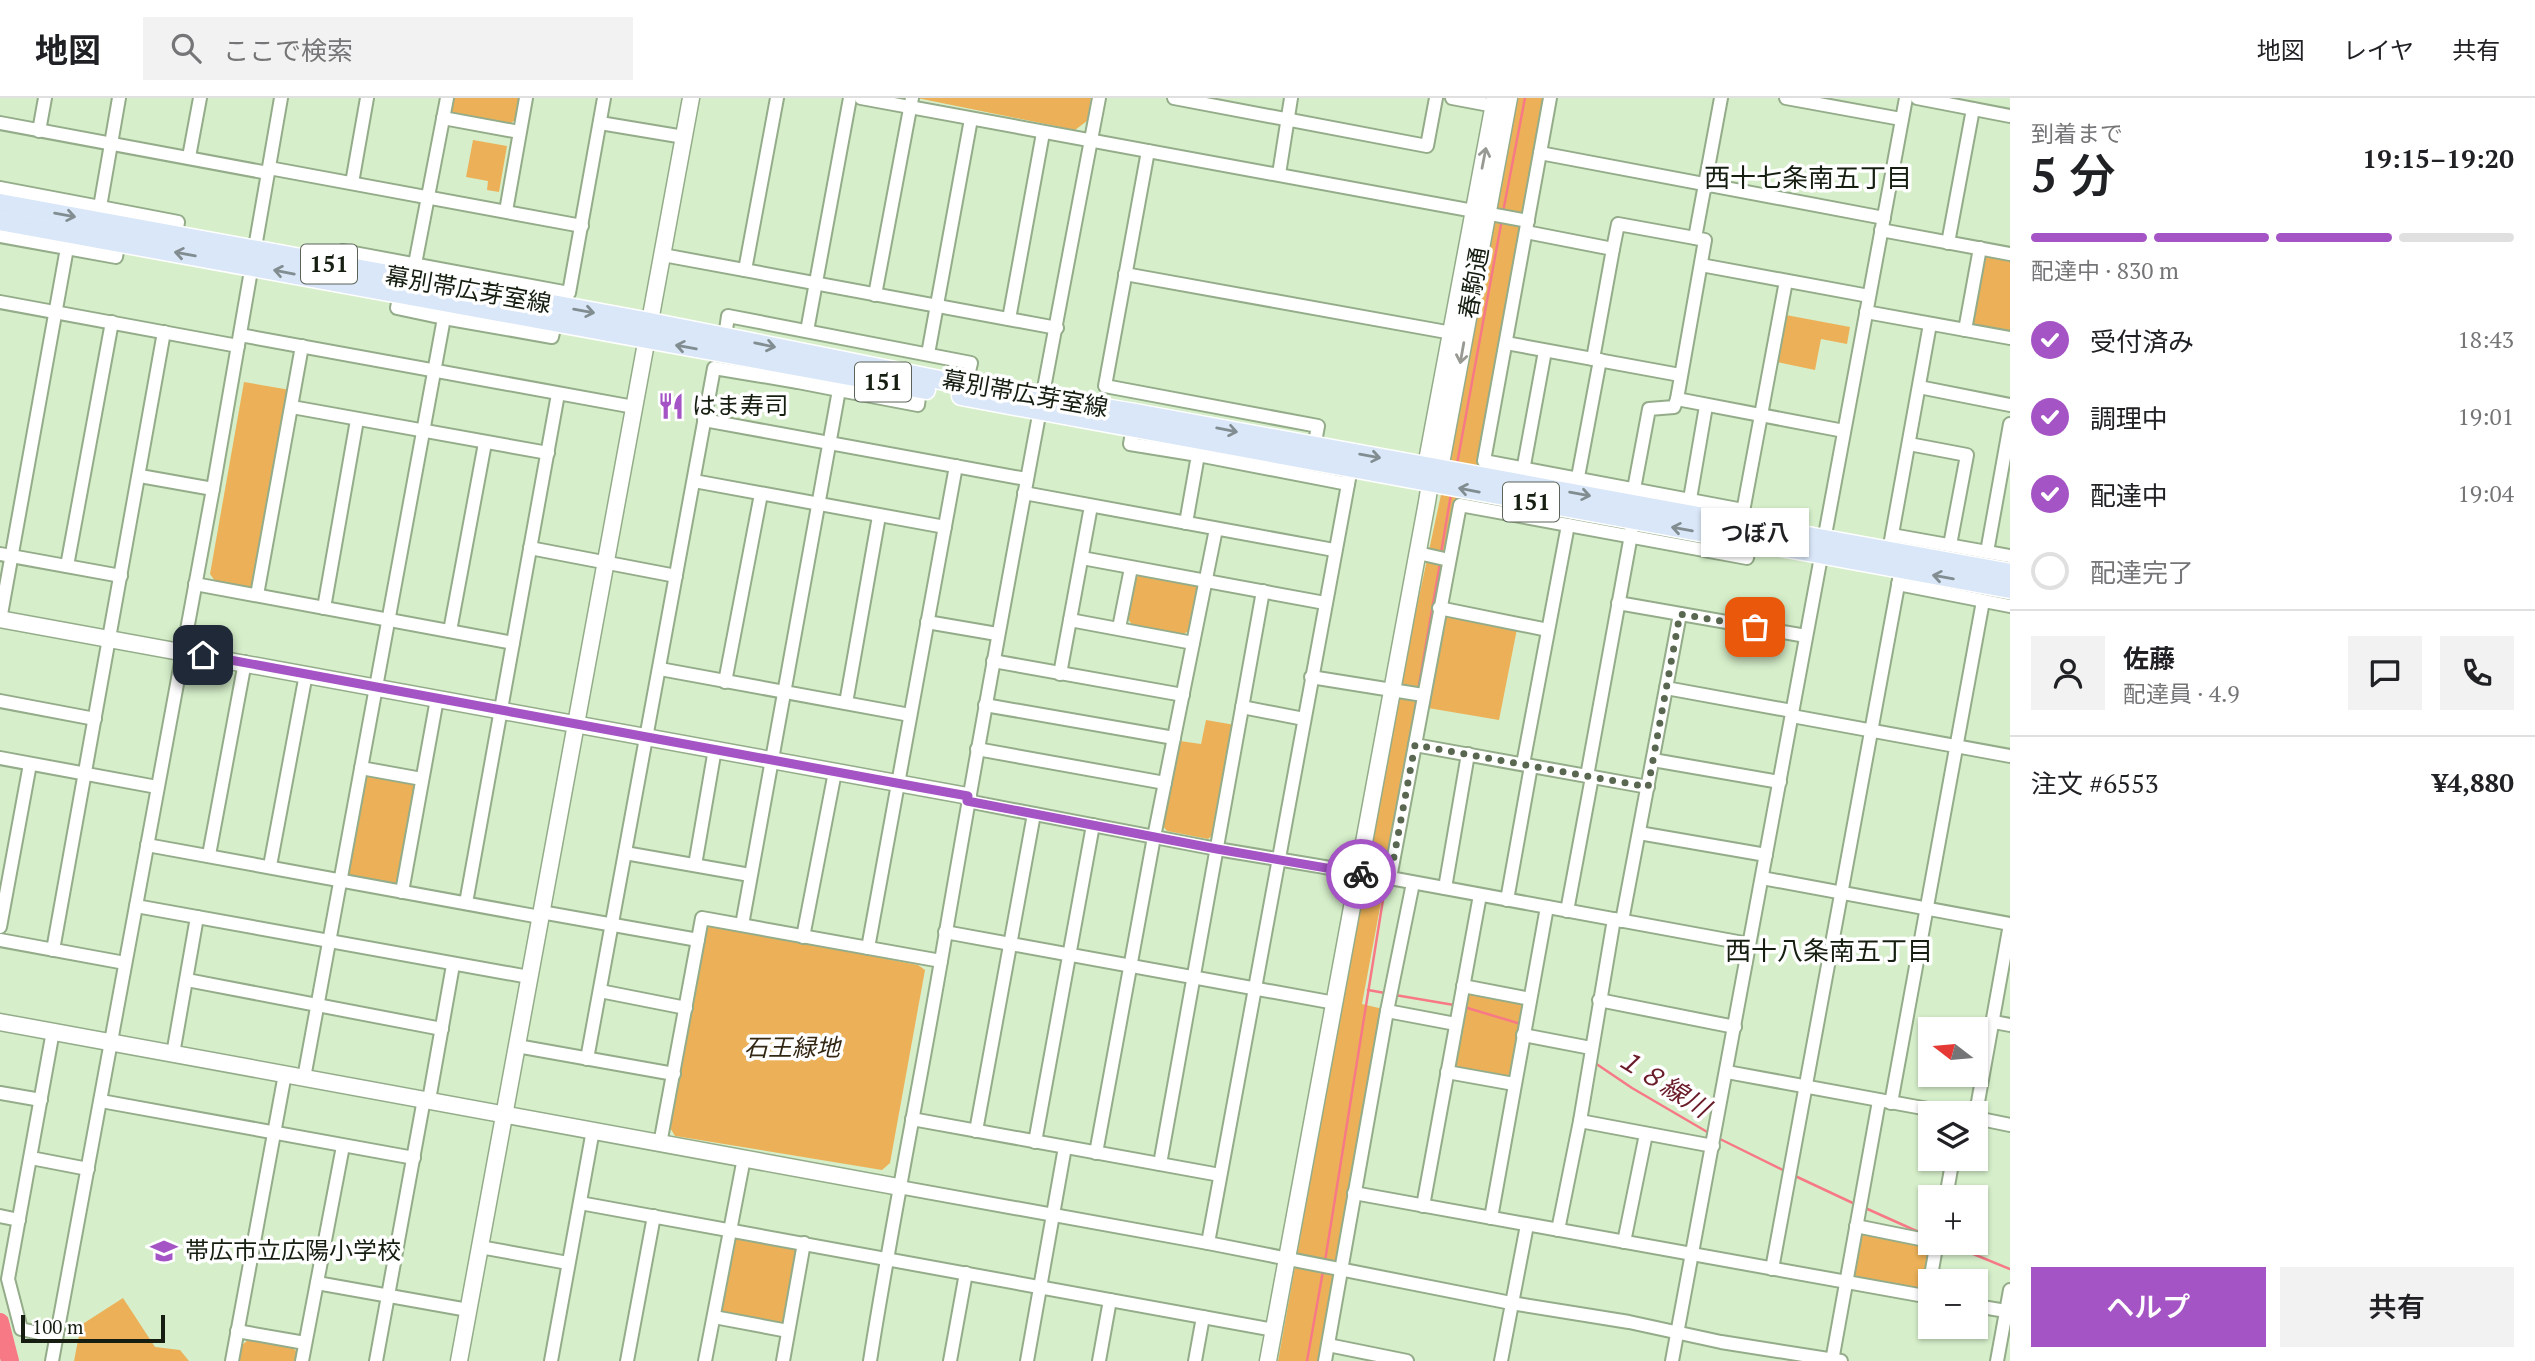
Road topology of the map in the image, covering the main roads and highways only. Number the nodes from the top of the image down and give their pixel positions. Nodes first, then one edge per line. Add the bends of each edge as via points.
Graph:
1 (3, 209) edge
2 (120, 234) junction
3 (254, 258) junction
4 (401, 286) junction
5 (520, 299) junction
6 (648, 331) junction
7 (802, 368) junction
8 (964, 391) junction
9 (1134, 420) junction
10 (1313, 453) junction
11 (1432, 473) junction
12 (1633, 512) junction
13 (1823, 546) junction
14 (2010, 573) edge
15 (2010, 589) edge

1 - 2 main road, 幕別帯広芽室線 / 151
3 -> 2 main road, 幕別帯広芽室線 / 151
2 - 3 main road, 幕別帯広芽室線 / 151 via 176,235
4 -> 3 main road, 幕別帯広芽室線 / 151
3 - 4 main road, 幕別帯広芽室線 / 151 via 340,266
4 - 5 main road, 幕別帯広芽室線 / 151
5 -> 6 main road, 幕別帯広芽室線 / 151
5 - 6 main road, 幕別帯広芽室線 / 151 via 555,323
7 -> 6 main road, 幕別帯広芽室線 / 151
6 -> 7 main road, 幕別帯広芽室線 / 151 via 724,337
7 - 8 main road, 幕別帯広芽室線 / 151
7 - 8 main road, 幕別帯広芽室線 / 151
8 - 9 main road, 幕別帯広芽室線 / 151
9 - 10 main road, 幕別帯広芽室線 / 151
9 -> 10 main road, 幕別帯広芽室線 / 151 via 1178,421
10 -> 11 main road, 幕別帯広芽室線 / 151
10 - 11 main road, 幕別帯広芽室線 / 151 via 1350,476
11 - 12 main road, 幕別帯広芽室線 / 151
12 - 13 main road, 幕別帯広芽室線 / 151 via 1750,541
12 - 13 main road, 幕別帯広芽室線 / 151 via 1742,517
13 - 14 main road, 幕別帯広芽室線 / 151 via 1890,543
15 -> 13 main road, 幕別帯広芽室線 / 151 via 1900,577

